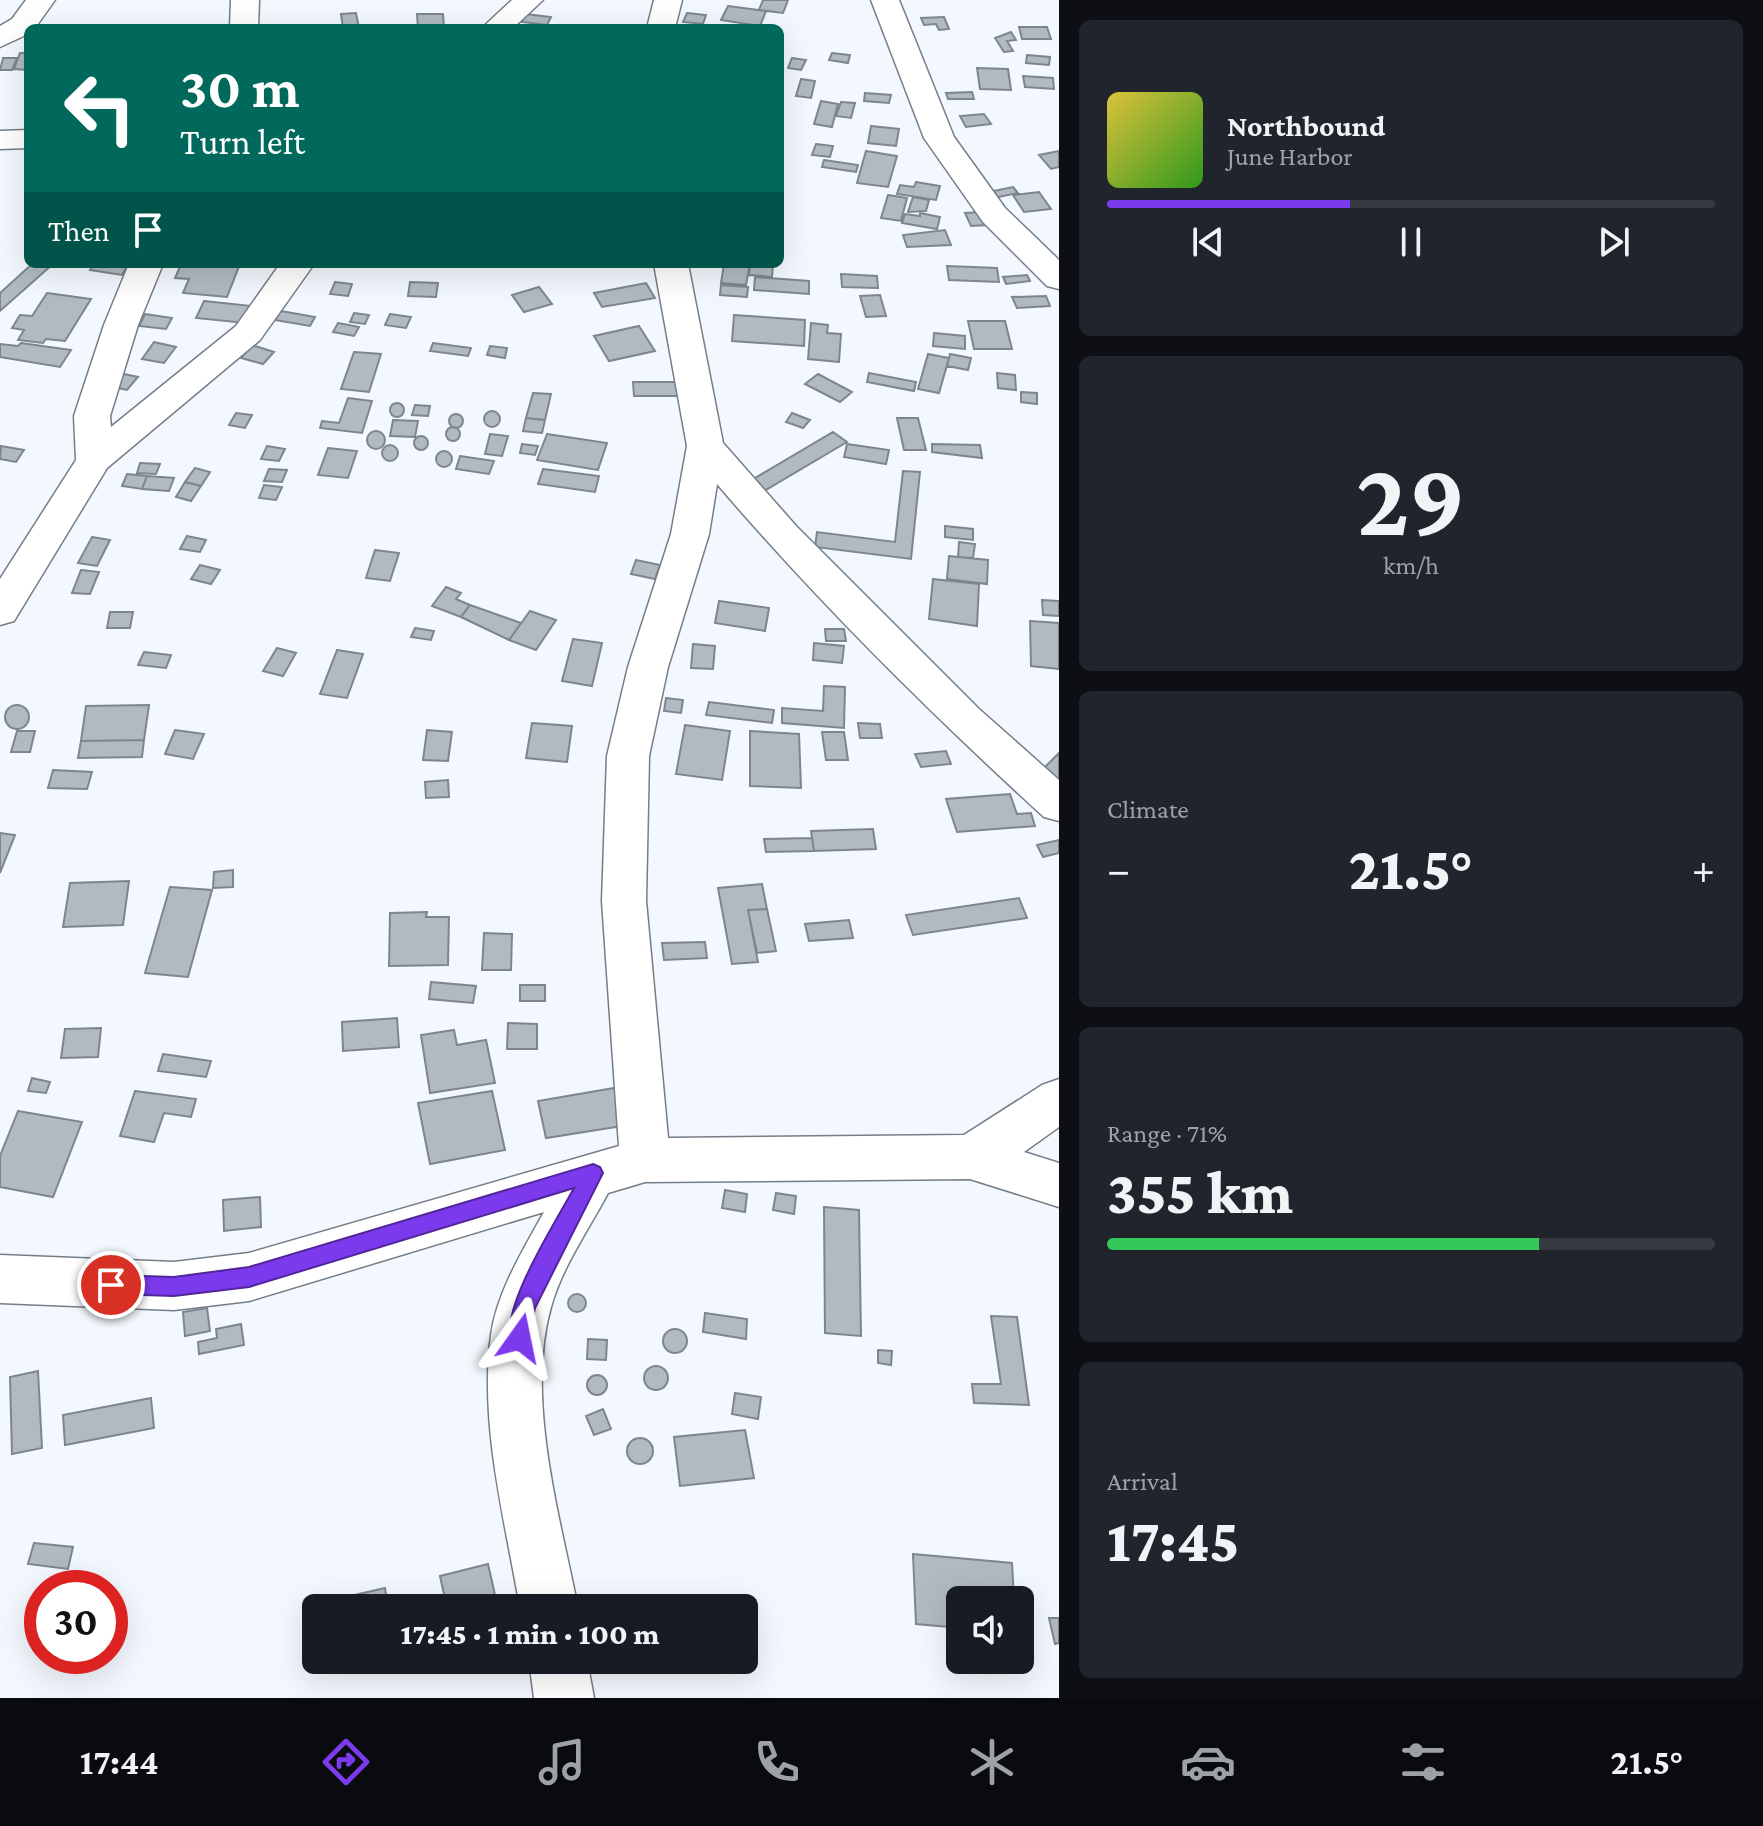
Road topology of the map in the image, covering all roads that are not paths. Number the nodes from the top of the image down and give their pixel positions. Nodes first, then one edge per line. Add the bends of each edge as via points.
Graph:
1 (41, 0) edge
2 (245, 0) edge
3 (529, 0) edge
4 (668, 0) edge
5 (885, 0) edge
6 (244, 24) edge
7 (501, 24) edge
8 (662, 24) edge
9 (0, 38) edge
10 (24, 139) edge
11 (0, 140) edge
12 (144, 268) edge
13 (294, 268) edge
14 (672, 268) edge
15 (1059, 279) edge
16 (705, 446) junction
17 (94, 460) junction
18 (0, 611) edge
19 (1059, 805) edge
20 (1059, 1100) edge
21 (970, 1157) junction
22 (645, 1160) junction
23 (593, 1173) junction
24 (1059, 1185) edge
25 (0, 1279) edge
26 (547, 1594) edge
27 (560, 1674) edge
28 (564, 1698) edge

1 - 9 street via 22,25
2 - 6 street
3 - 7 street
4 - 8 street
5 - 15 street via 939,138 994,215
10 - 11 street
12 - 17 street via 92,416
13 - 17 street via 248,333
14 - 16 street
16 - 19 street via 783,536 964,720
16 - 22 street via 690,534 648,667 628,756 624,901
17 - 18 street
20 - 21 street
21 - 22 street
21 - 24 street
22 - 23 street
23 - 25 street via 249,1277 174,1286
23 - 26 street via 524,1307 515,1369 521,1441
27 - 28 street

